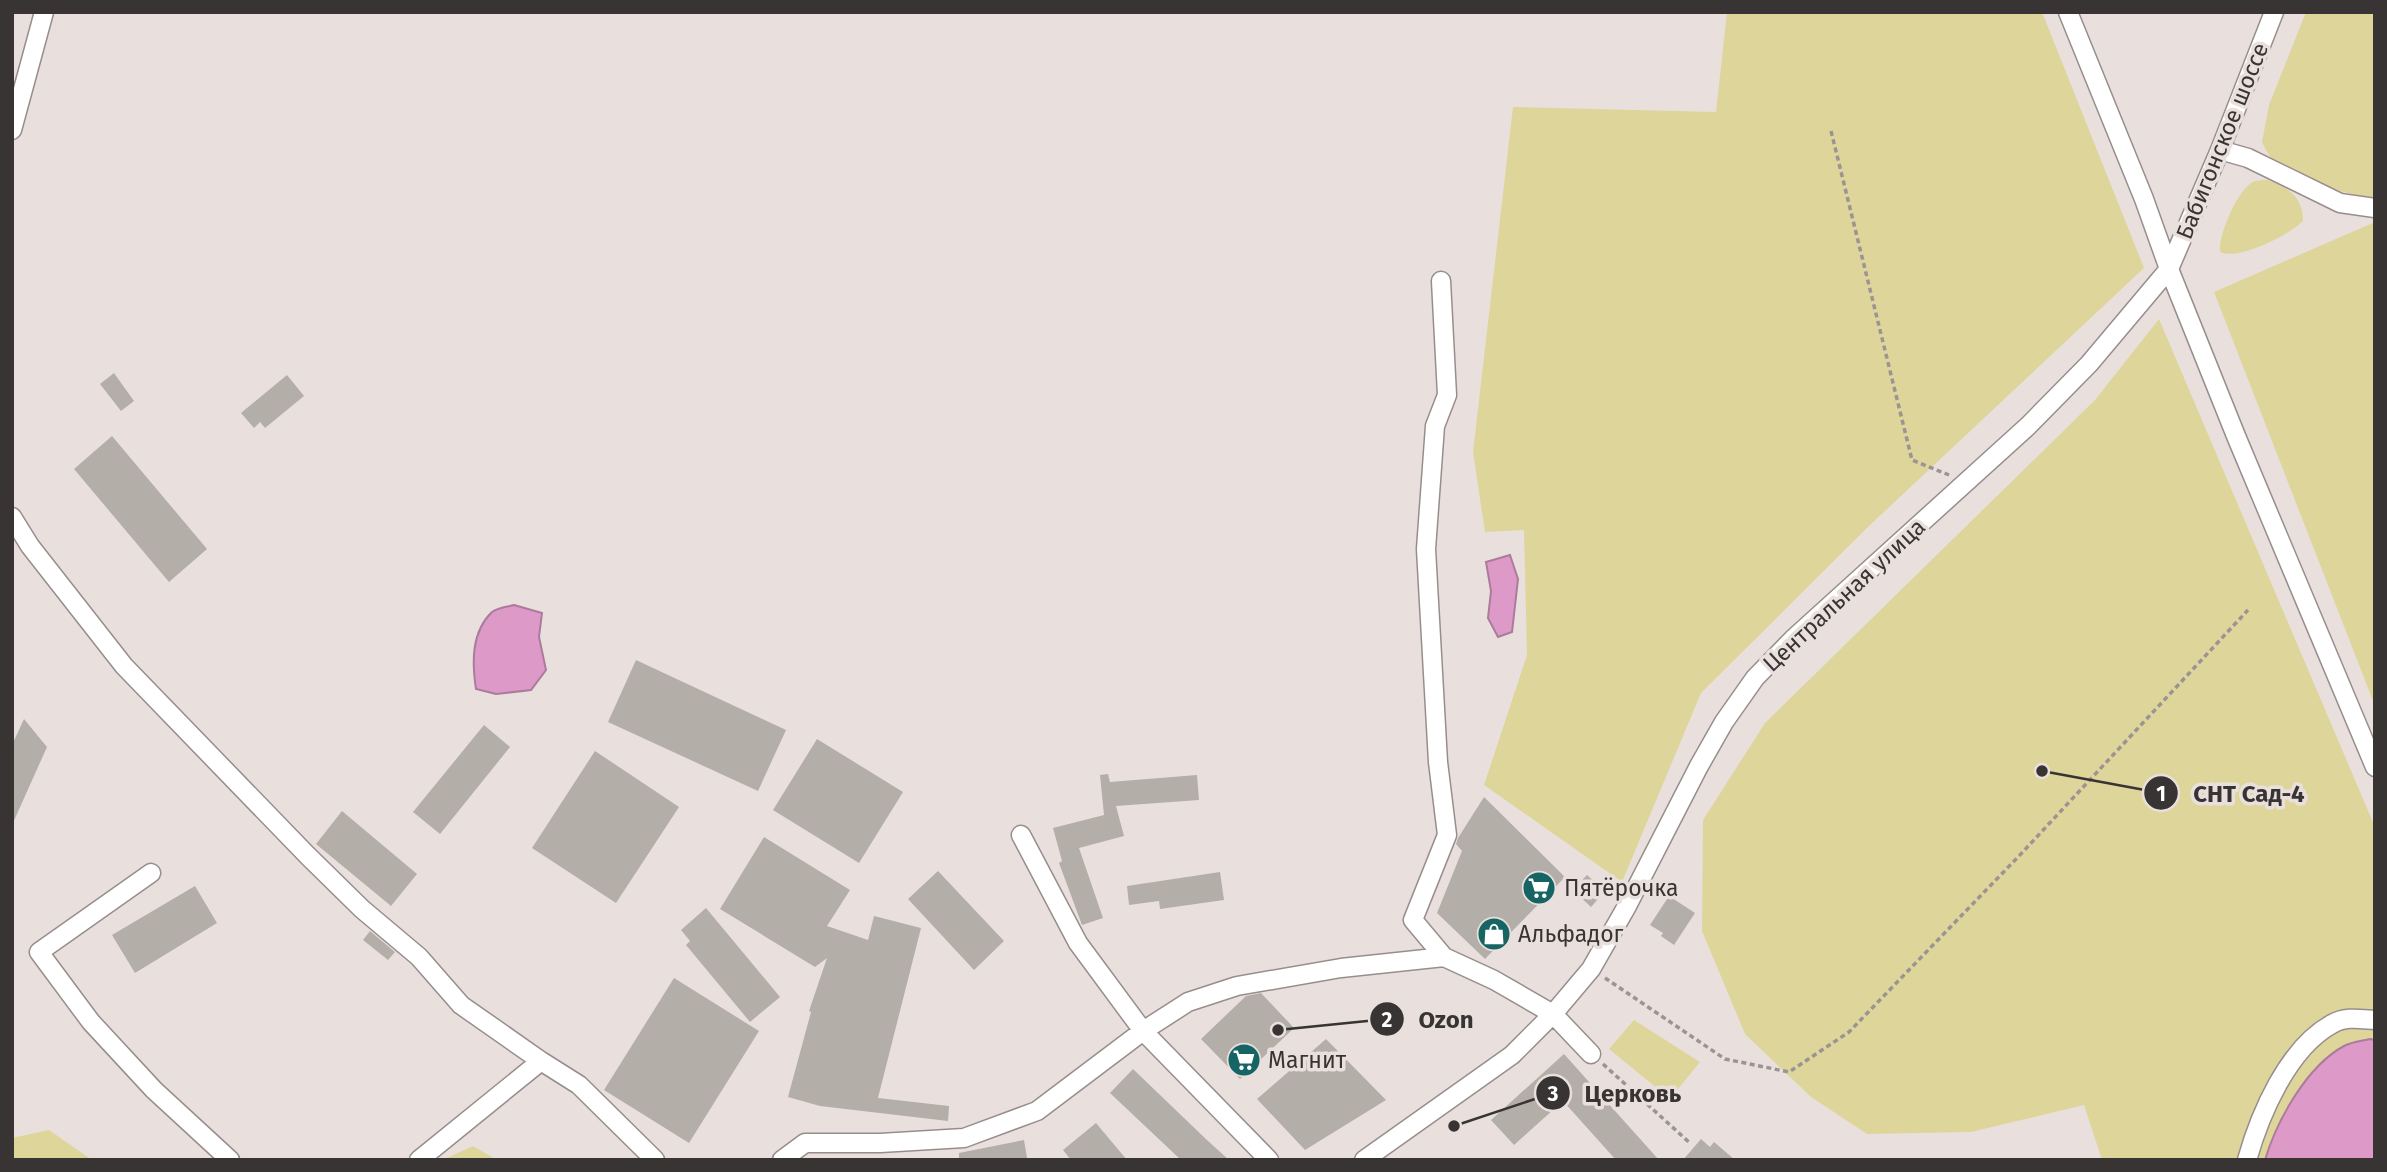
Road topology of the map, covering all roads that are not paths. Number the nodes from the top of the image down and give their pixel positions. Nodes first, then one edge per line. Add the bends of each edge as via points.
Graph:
1 (44, 12) edge
2 (2068, 12) edge
3 (2274, 12) edge
4 (12, 130) edge
5 (2220, 150) junction
6 (2375, 208) edge
7 (2169, 269) junction
8 (1441, 281) dead end
9 (12, 516) edge
10 (2375, 767) edge
11 (1021, 835) dead end
12 (151, 873) dead end
13 (1444, 957) junction
14 (1553, 1014) junction
15 (2375, 1020) edge
16 (1141, 1029) junction
17 (1593, 1055) road end
18 (541, 1061) junction
19 (230, 1160) edge
20 (419, 1160) edge
21 (656, 1160) edge
22 (782, 1160) edge
23 (1269, 1160) edge
24 (1364, 1160) edge
25 (2247, 1160) edge

1 - 4 street
2 - 7 street
3 - 5 street, Бабигонское шоссе
5 - 6 street via 2248,158 2340,203
5 - 7 street, Бабигонское шоссе
7 - 10 street
7 - 14 street, Центральная улица via 2089,364 2028,426 1755,678 1699,766 1591,969
8 - 13 street via 1447,395 1435,426 1426,549 1438,762 1447,835 1413,920
9 - 18 street via 30,547 124,666 220,768 362,909 419,957 461,1005
11 - 16 street via 1078,943
12 - 19 street via 39,952 100,1032
13 - 14 street
13 - 16 street via 1237,986 1188,1002
14 - 17 street
14 - 24 street, Центральная улица via 1512,1055
15 - 25 street via 2349,1018 2333,1023 2309,1041 2279,1082
16 - 22 street via 1037,1111 964,1138 805,1143
16 - 23 street
18 - 20 street
18 - 21 street via 579,1085

